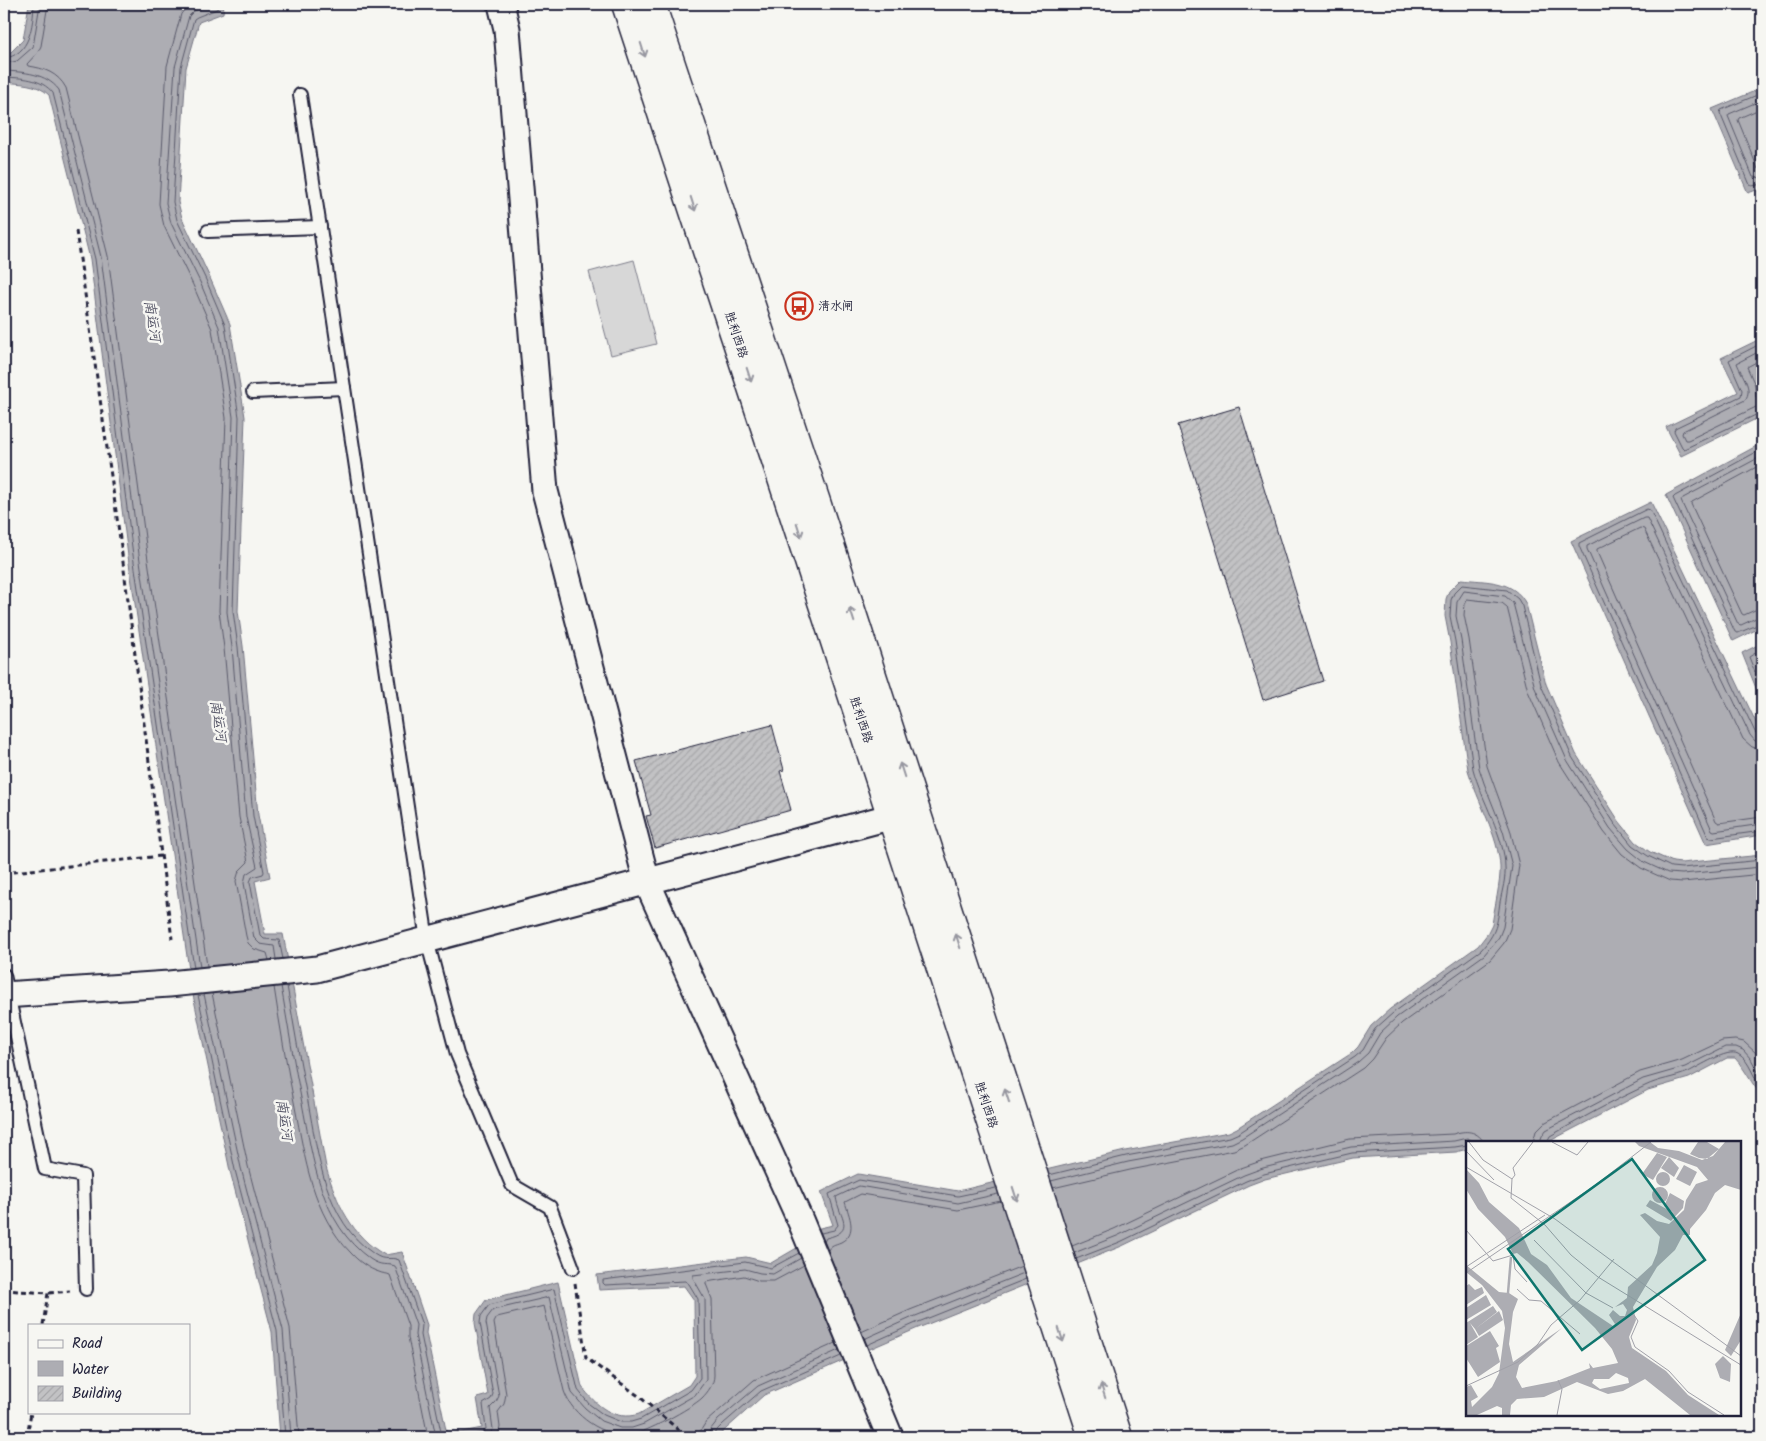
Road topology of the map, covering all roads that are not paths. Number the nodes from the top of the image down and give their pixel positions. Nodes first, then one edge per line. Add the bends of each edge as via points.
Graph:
1 (501, 4) edge
2 (626, 4) edge
3 (652, 4) edge
4 (300, 95) dead end
5 (320, 227) junction
6 (208, 231) dead end
7 (344, 388) junction
8 (253, 392) dead end
9 (904, 813) junction
10 (647, 882) junction
11 (427, 940) junction
12 (5, 988) edge
13 (573, 1268) road end
14 (1057, 1284) junction
15 (86, 1288) road end
16 (890, 1437) edge
17 (1093, 1437) edge
18 (1118, 1437) edge

1 - 10 street via 507,29 545,491
2 -> 9 main road, 胜利西路
9 -> 3 main road, 胜利西路
4 - 5 lane
5 - 6 lane
5 - 7 lane
7 - 8 lane
7 - 11 lane
9 - 10 street
9 - 14 main road, 胜利西路
10 - 11 street
10 - 16 street via 801,1222
11 - 12 street via 318,969 169,984
11 - 13 lane via 457,1054 512,1185 550,1207
12 - 15 lane via 45,1169 83,1176
14 -> 17 main road, 胜利西路
18 -> 14 main road, 胜利西路

